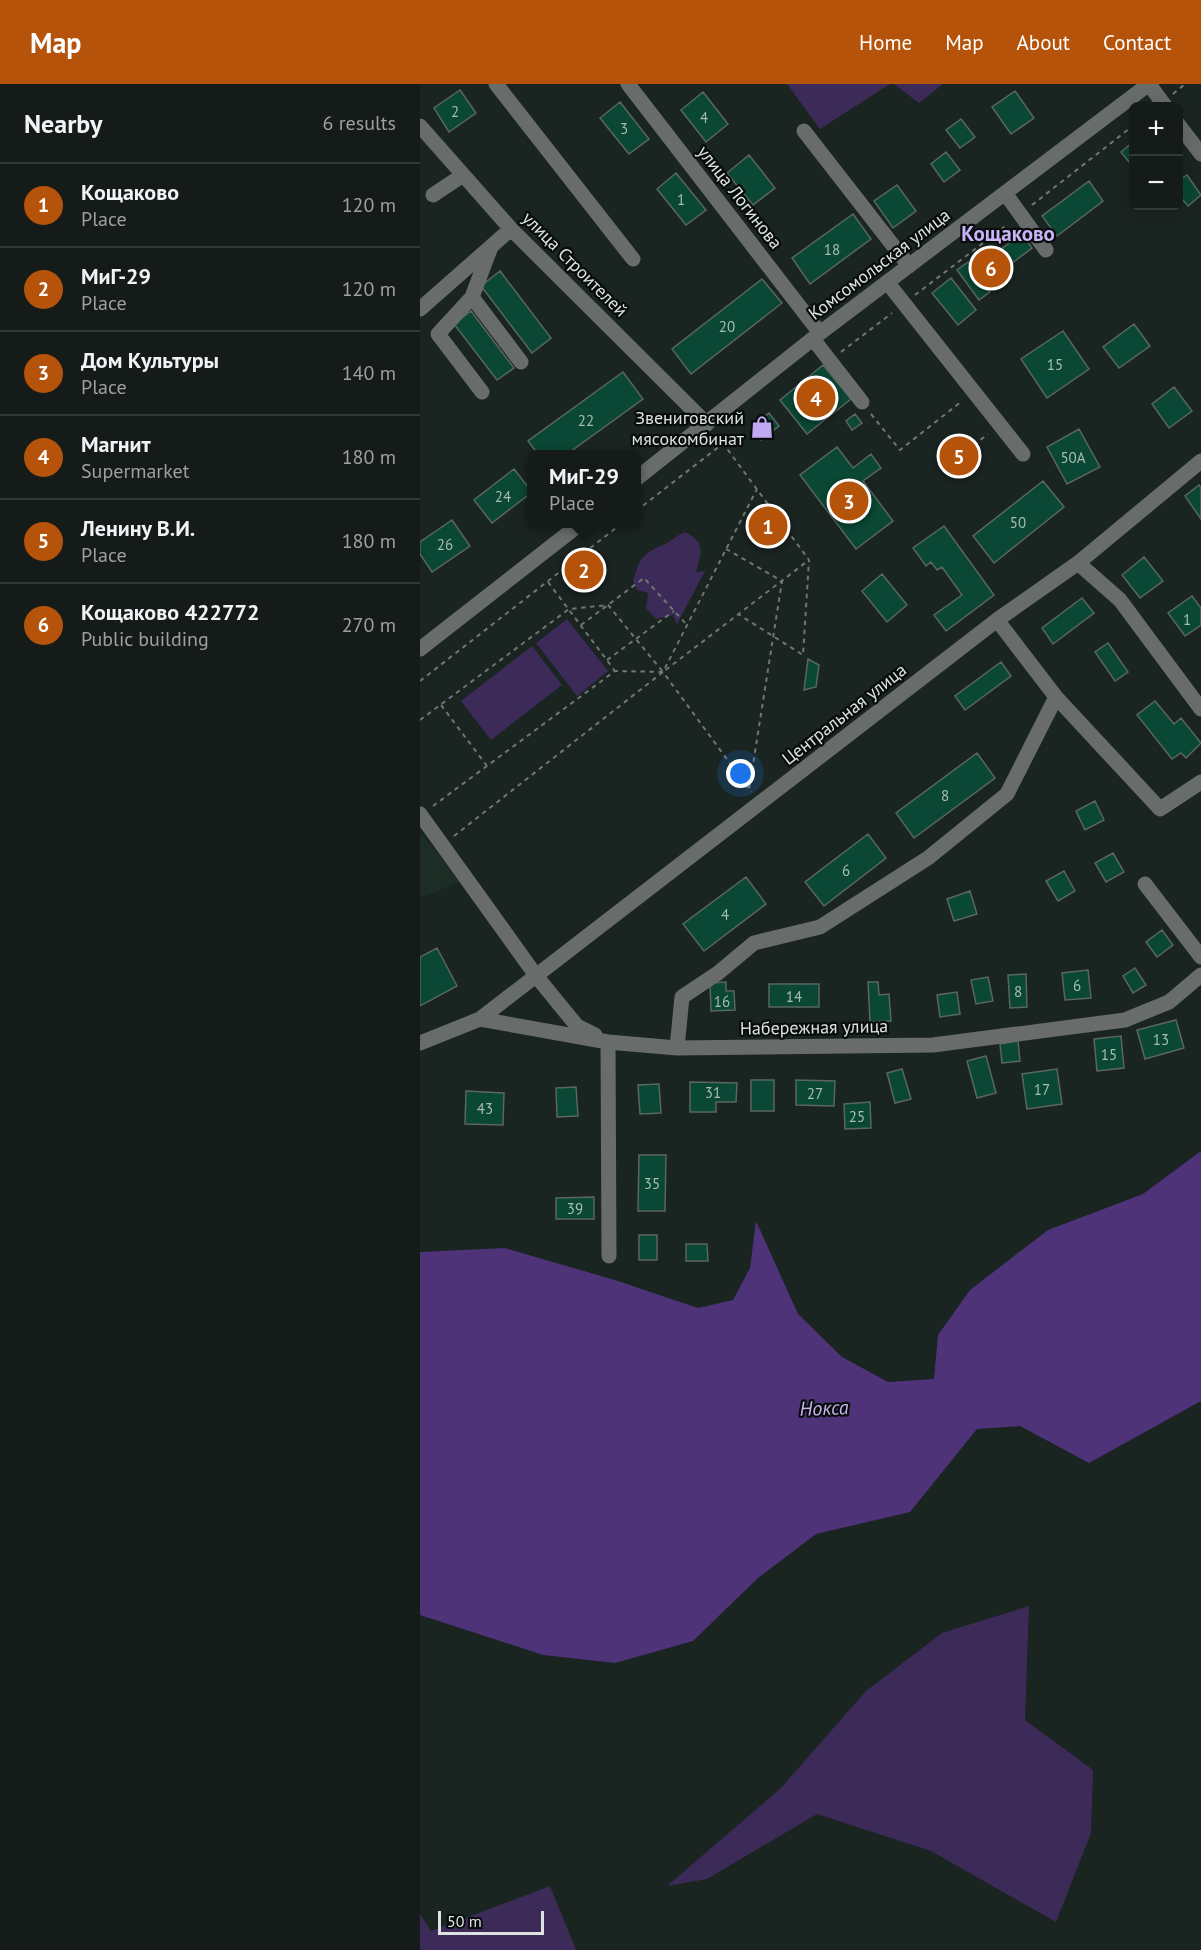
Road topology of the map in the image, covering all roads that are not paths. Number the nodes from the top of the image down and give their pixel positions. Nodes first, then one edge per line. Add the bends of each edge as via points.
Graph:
1 (496, 84) edge
2 (628, 84) edge
3 (1149, 84) edge
4 (1162, 102) edge
5 (420, 126) edge
6 (1183, 129) edge
7 (804, 131) dead end
8 (1200, 150) edge
9 (463, 175) junction
10 (1005, 194) junction
11 (433, 195) dead end
12 (511, 229) junction
13 (491, 247) junction
14 (1046, 250) dead end
15 (633, 259) dead end
16 (909, 266) junction
17 (887, 282) junction
18 (472, 297) junction
19 (420, 309) edge
20 (817, 336) junction
21 (521, 362) dead end
22 (482, 392) dead end
23 (862, 402) road end
24 (707, 424) junction
25 (1023, 454) dead end
26 (1201, 461) edge
27 (641, 475) edge
28 (575, 528) edge
29 (1078, 563) junction
30 (997, 620) junction
31 (420, 649) edge
32 (1056, 697) junction
33 (1201, 709) edge
34 (1201, 782) edge
35 (420, 815) edge
36 (1145, 884) dead end
37 (1201, 957) edge
38 (1201, 975) edge
39 (537, 977) junction
40 (480, 1019) junction
41 (608, 1042) junction
42 (420, 1043) edge
43 (677, 1048) junction
44 (609, 1256) dead end

1 - 15 street
2 - 20 street, улица Логинова
3 - 4 street
3 - 10 street, Комсомольская улица
5 - 9 street, улица Строителей
6 - 8 street
7 - 16 street
9 - 11 street
9 - 12 street, улица Строителей
10 - 14 street
10 - 16 street, Комсомольская улица
12 - 13 street
12 - 24 street, улица Строителей
13 - 18 street
13 - 19 street
16 - 17 street, Комсомольская улица
17 - 20 street, Комсомольская улица
17 - 25 street
18 - 21 street
18 - 22 street via 438,334
20 - 23 street, улица Логинова via 830,361
20 - 24 street, Комсомольская улица
24 - 27 street, Комсомольская улица
26 - 29 street, Центральная улица
28 - 31 street
29 - 30 street, Центральная улица
29 - 33 street via 1120,600
30 - 32 street
30 - 39 street, Центральная улица
32 - 34 street via 1160,809
32 - 43 street via 1007,794 928,858 829,921 754,943 682,997
35 - 39 street
36 - 37 street
38 - 43 street, Набережная улица via 1168,1002 1125,1020 933,1045
39 - 40 street, Центральная улица
39 - 41 street via 577,1026
40 - 41 street, Набережная улица
40 - 42 street
41 - 43 street, Набережная улица
41 - 44 street

